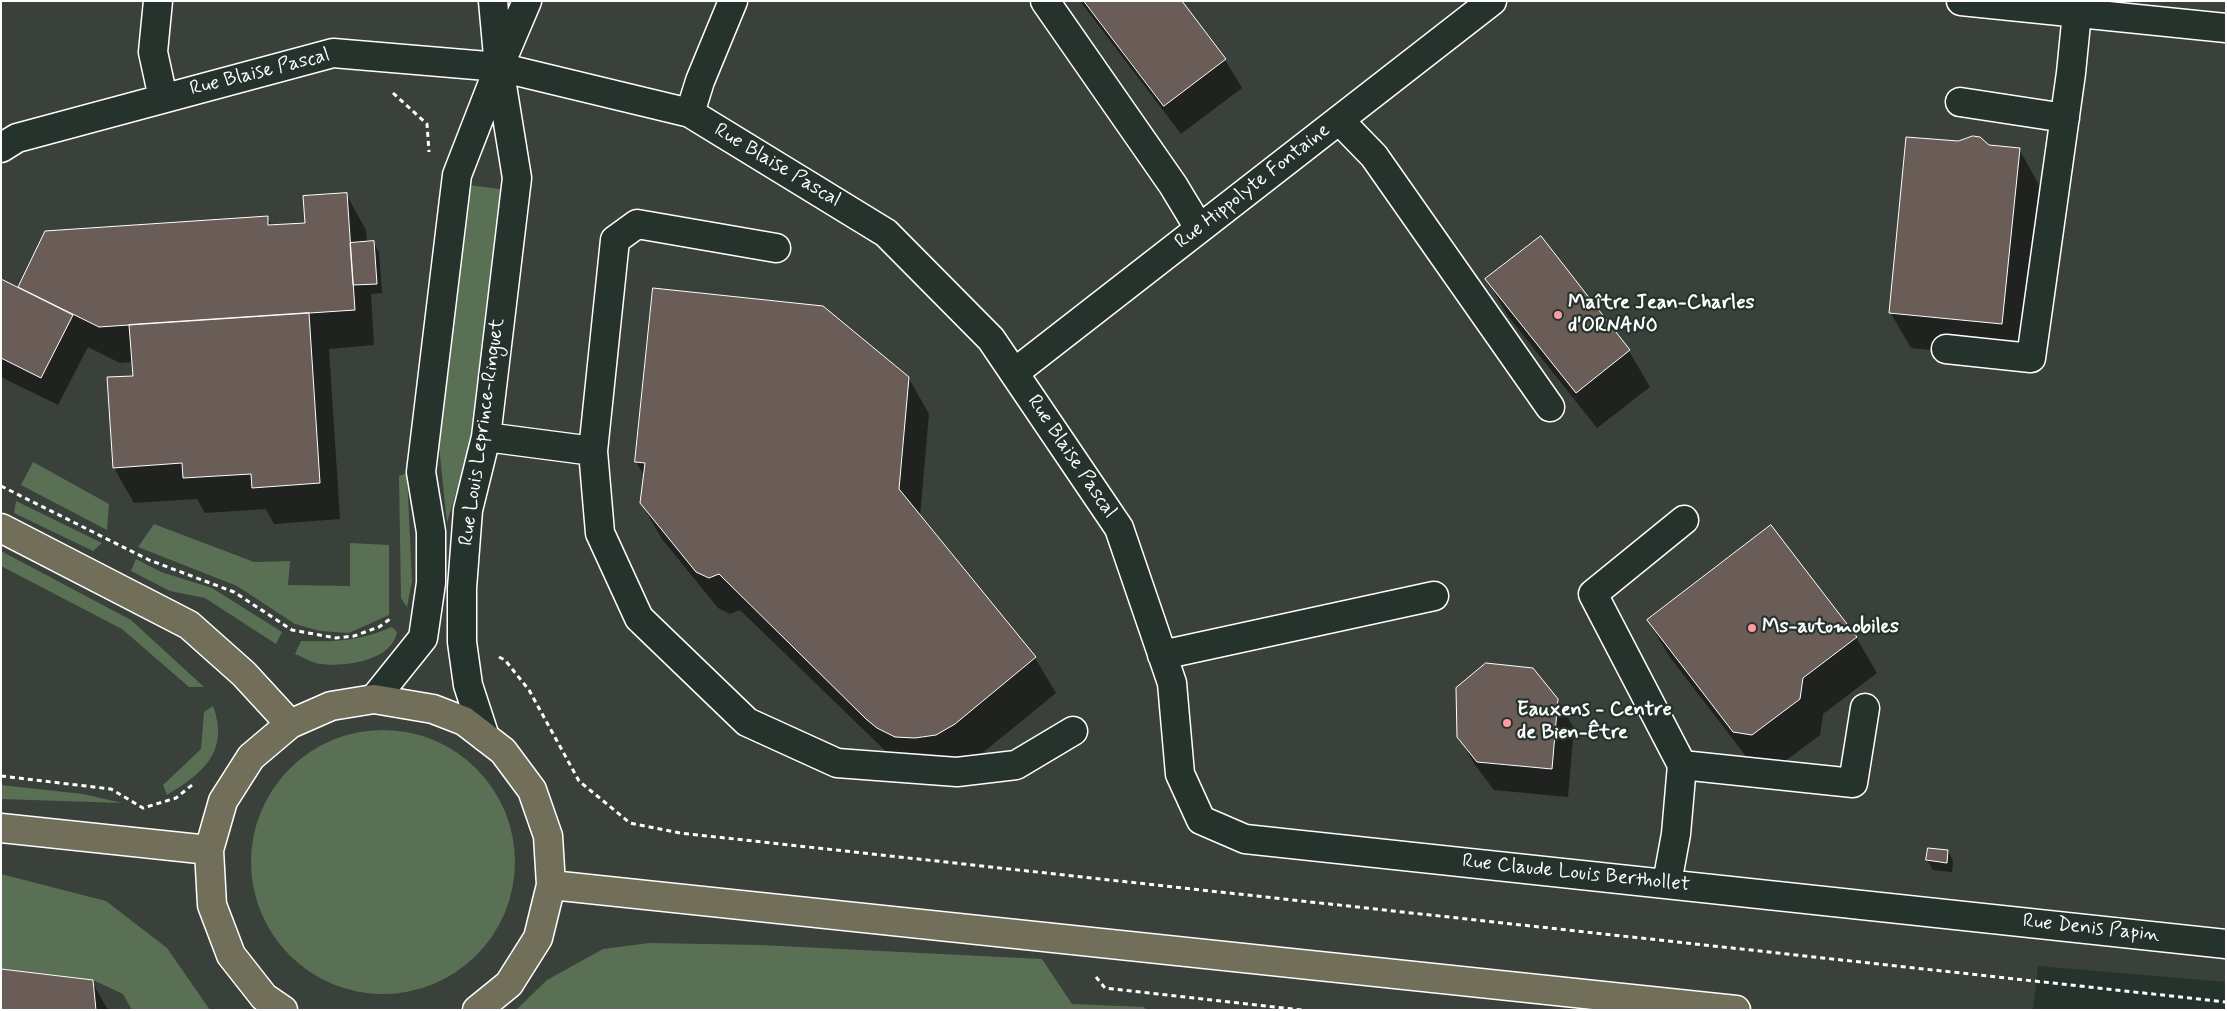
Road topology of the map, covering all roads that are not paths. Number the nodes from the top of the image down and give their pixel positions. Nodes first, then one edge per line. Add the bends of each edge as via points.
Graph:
1 (158, 1) edge
2 (493, 1) edge
3 (527, 1) edge
4 (733, 1) edge
5 (1045, 1) edge
6 (1492, 1) edge
7 (1961, 1) edge
8 (2077, 13) junction
9 (2226, 28) edge
10 (499, 66) junction
11 (164, 98) junction
12 (1960, 102) dead end
13 (690, 113) junction
14 (2065, 118) junction
15 (1339, 120) junction
16 (1, 148) edge
17 (1199, 228) junction
18 (776, 248) dead end
19 (1946, 349) dead end
20 (1014, 373) junction
21 (1550, 407) dead end
22 (486, 437) junction
23 (593, 450) junction
24 (1684, 520) dead end
25 (1, 528) edge
26 (1434, 596) dead end
27 (1162, 655) junction
28 (374, 699) junction
29 (1865, 708) dead end
30 (290, 724) junction
31 (1073, 731) dead end
32 (485, 737) junction
33 (1682, 765) junction
34 (1201, 820) joint
35 (1, 828) edge
36 (209, 850) junction
37 (1667, 883) junction
38 (551, 885) junction
39 (1956, 913) joint
40 (2226, 944) edge
41 (283, 1010) edge
42 (477, 1010) edge
43 (1736, 1010) edge

1 - 11 street via 153,52
2 - 10 street, Rue Louis Leprince-Ringuet
3 - 10 street, Rue Louis Leprince-Ringuet
4 - 13 street
5 - 17 street via 1173,185
6 - 15 street, Rue Hippolyte Fontaine
7 - 8 street
8 - 9 street
8 - 14 street
10 - 11 street, Rue Blaise Pascal via 333,53
10 - 13 street, Rue Blaise Pascal
10 - 22 street, Rue Louis Leprince-Ringuet via 517,178
10 - 28 street, Rue Louis Leprince-Ringuet via 457,175 421,472 431,532 432,583 423,638
11 - 16 street, Rue Blaise Pascal via 17,138
12 - 14 street
13 - 20 street, Rue Blaise Pascal via 886,233 991,339
14 - 19 street via 2031,358
15 - 17 street, Rue Hippolyte Fontaine
15 - 21 street via 1374,156
17 - 20 street, Rue Hippolyte Fontaine
18 - 23 street via 637,224 615,240
20 - 27 street, Rue Blaise Pascal via 1119,528
22 - 23 street
22 - 32 street, Rue Louis Leprince-Ringuet via 468,510 462,588 462,642 468,685
23 - 31 street via 600,533 639,618 747,722 837,763 957,772 1016,764
24 - 33 street via 1593,594
25 - 30 main road via 189,625 244,674
26 - 27 street
27 - 34 street, Rue Blaise Pascal via 1172,684 1180,774
28 - 30 main road via 331,706
28 - 32 main road via 433,709 464,721
29 - 33 street via 1853,783
30 - 36 main road via 251,757 223,801
32 - 38 main road via 503,750 532,790 548,836
33 - 37 street via 1676,834
34 - 37 street, Rue Claude Louis Berthollet via 1245,839
35 - 36 main road
36 - 41 main road via 212,905 230,955 264,998
37 - 39 street, Rue Claude Louis Berthollet
38 - 42 main road via 538,938 509,984
38 - 43 main road
39 - 40 street, Rue Denis Papin

